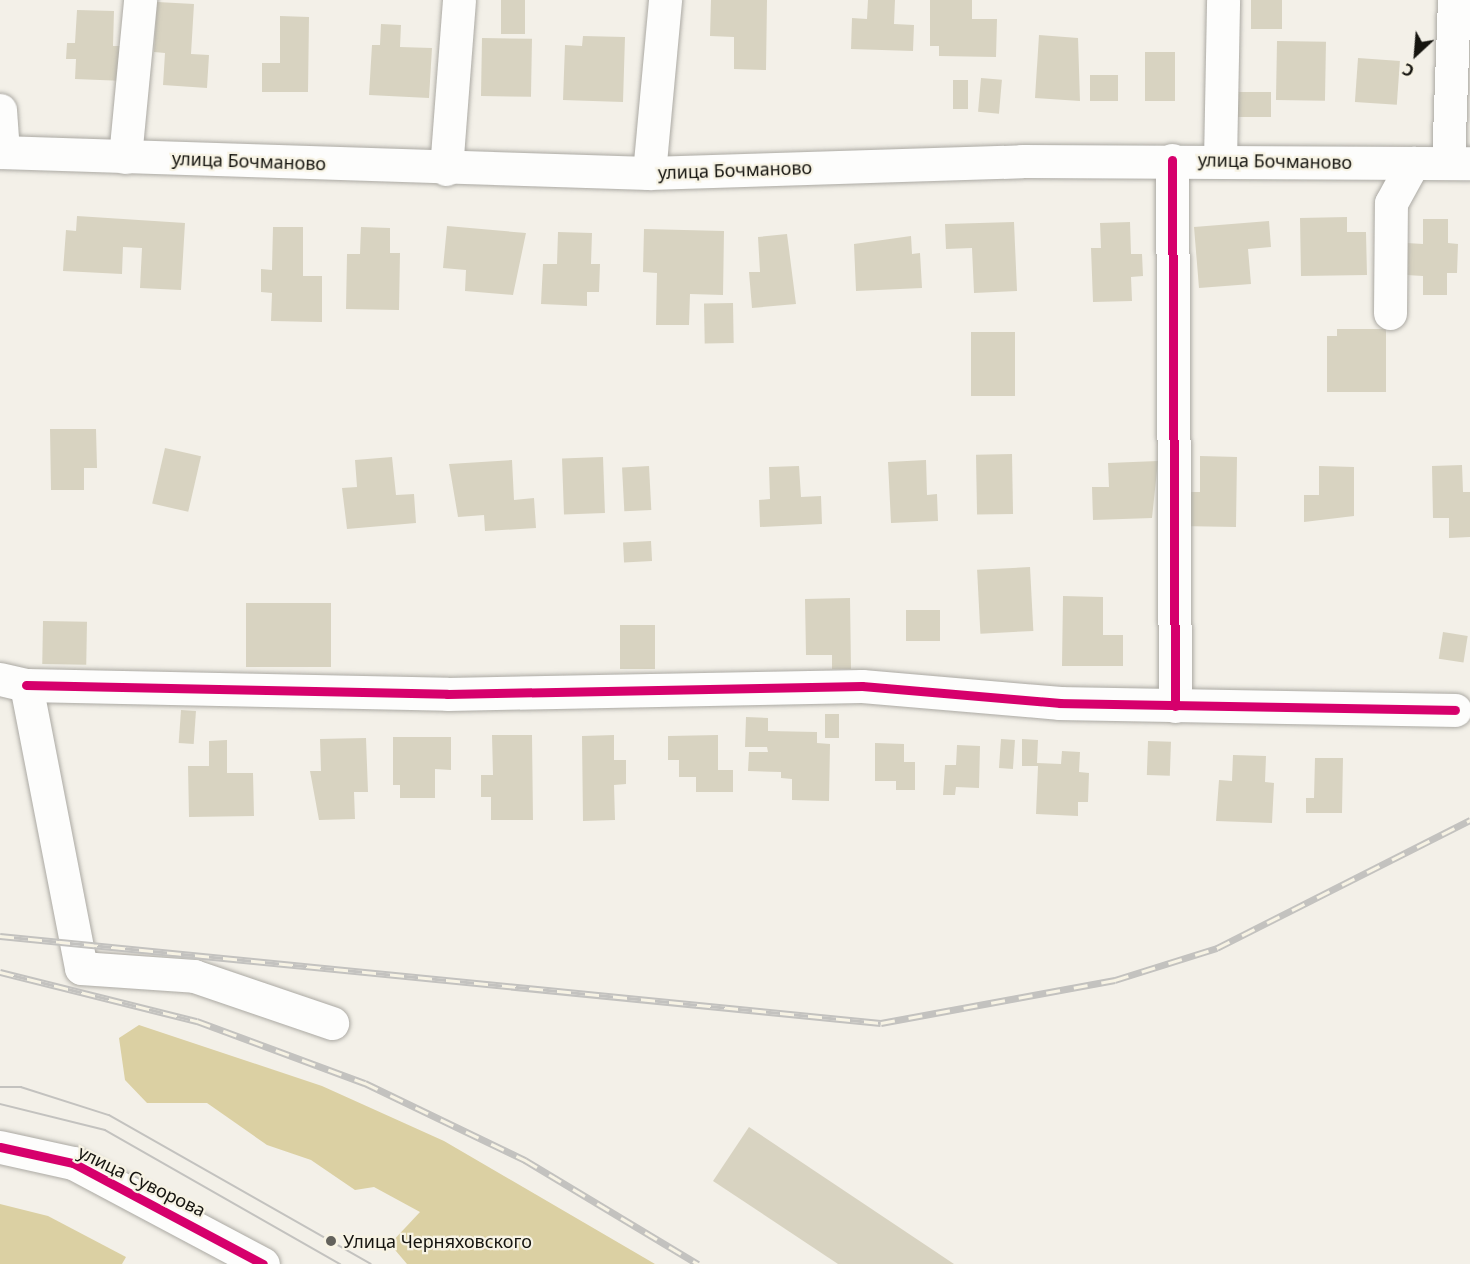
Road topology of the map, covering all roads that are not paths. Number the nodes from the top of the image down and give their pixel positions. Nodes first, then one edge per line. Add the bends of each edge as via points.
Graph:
1 (140, 0) edge
2 (459, 0) edge
3 (665, 0) edge
4 (1224, 0) edge
5 (1454, 0) edge
6 (0, 110) edge
7 (2, 152) edge
8 (125, 157) junction
9 (1172, 160) junction
10 (1220, 161) junction
11 (1413, 163) junction
12 (1459, 163) edge
13 (446, 169) junction
14 (649, 173) junction
15 (1390, 312) dead end
16 (13, 682) edge
17 (1175, 706) junction
18 (1455, 710) dead end
19 (332, 1023) dead end
20 (0, 1147) edge
21 (263, 1264) edge

1 - 8 street
2 - 13 street
3 - 14 street
4 - 10 street
5 - 12 street
6 - 7 street
7 - 8 street, улица Бочманово
8 - 13 street, улица Бочманово
9 - 10 street, улица Бочманово
9 - 14 street, улица Бочманово
9 - 17 street
10 - 11 street, улица Бочманово
11 - 12 street, улица Бочманово
11 - 15 street via 1391,203
13 - 14 street, улица Бочманово
16 - 17 street via 447,694 862,686 1060,704
16 - 19 street via 81,968 194,976
17 - 18 street
20 - 21 street, улица Суворова via 74,1163

